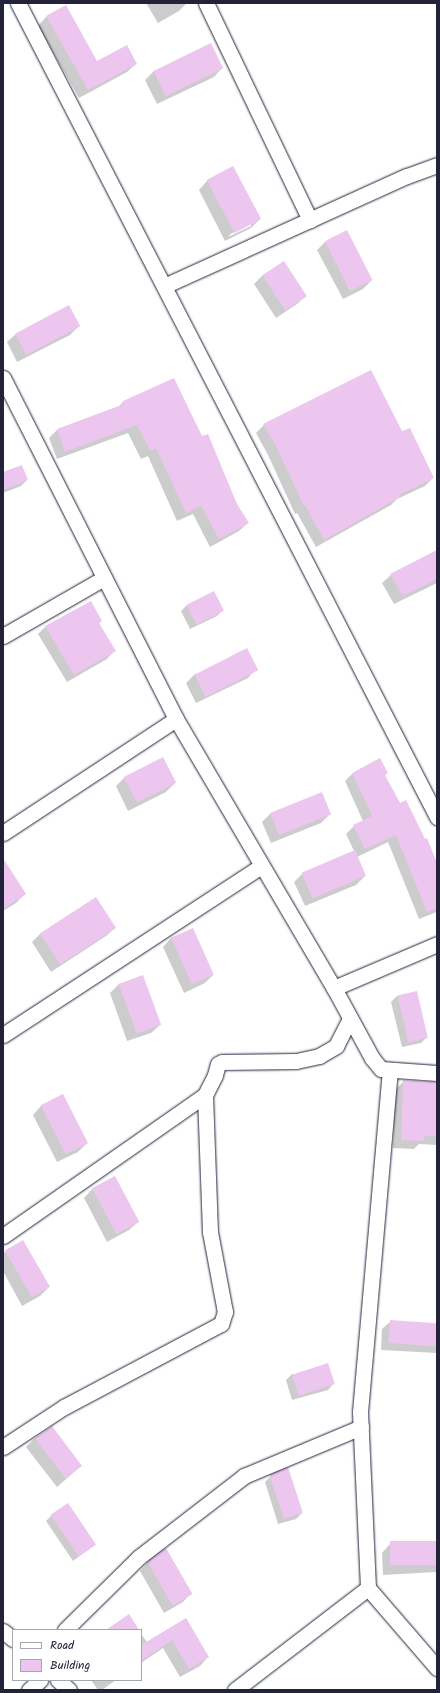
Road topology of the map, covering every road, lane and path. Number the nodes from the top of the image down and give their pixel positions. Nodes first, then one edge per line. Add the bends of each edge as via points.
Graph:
1 (18, 3) edge
2 (206, 3) edge
3 (437, 165) edge
4 (310, 220) junction
5 (164, 286) junction
6 (3, 378) edge
7 (6, 394) edge
8 (104, 578) junction
9 (3, 636) edge
10 (176, 719) junction
11 (437, 817) edge
12 (3, 833) edge
13 (261, 866) junction
14 (437, 944) edge
15 (334, 988) junction
16 (350, 1018) junction
17 (3, 1035) edge
18 (390, 1071) junction
19 (437, 1073) edge
20 (205, 1095) junction
21 (3, 1236) edge
22 (361, 1428) junction
23 (3, 1447) edge
24 (368, 1588) junction
25 (66, 1629) edge
26 (3, 1630) edge
27 (12, 1639) edge
28 (435, 1663) edge
29 (39, 1681) edge
30 (59, 1681) edge
31 (29, 1690) edge
32 (69, 1690) edge
33 (235, 1690) edge

1 - 5 street
2 - 4 street
3 - 4 street
4 - 5 street
5 - 11 street
6 - 7 street
7 - 8 street
8 - 9 street
8 - 10 street
10 - 12 street
10 - 13 street
13 - 15 street
13 - 17 street
14 - 15 street
15 - 16 street
16 - 18 street via 372,1058 381,1069
16 - 20 street via 336,1046 319,1056 296,1061 220,1063
18 - 19 street
18 - 22 street via 360,1412
20 - 21 street
20 - 23 street via 210,1232 225,1312 224,1319 221,1324 64,1407
22 - 24 street
22 - 25 street via 244,1476 139,1557
24 - 28 street
24 - 33 street
26 - 27 street
29 - 31 street
30 - 32 street

